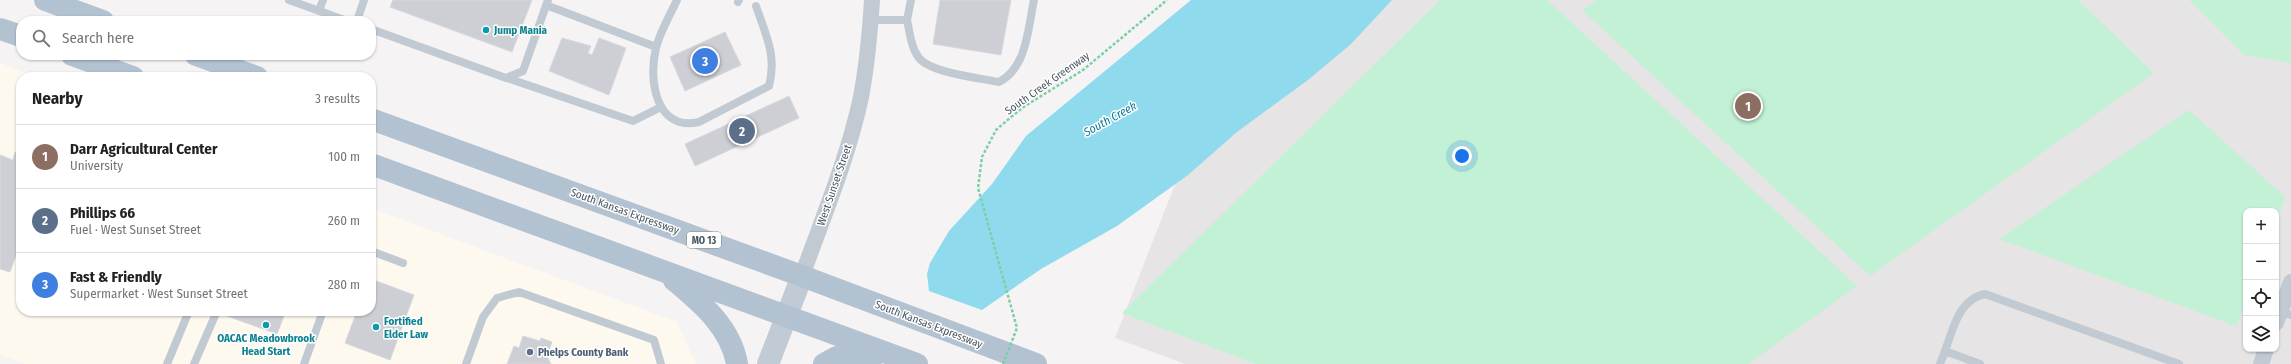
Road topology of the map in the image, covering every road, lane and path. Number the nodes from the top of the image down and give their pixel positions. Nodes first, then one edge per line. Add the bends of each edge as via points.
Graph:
1 (45, 0) edge
2 (289, 0) edge
3 (323, 0) edge
4 (364, 0) edge
5 (677, 0) edge
6 (872, 0) edge
7 (911, 0) edge
8 (1034, 0) edge
9 (1167, 0) edge
10 (547, 2) edge
11 (756, 6) dead end
12 (319, 11) junction
13 (89, 16) edge
14 (334, 16) edge
15 (359, 16) edge
16 (871, 20) junction
17 (907, 20) junction
18 (0, 28) edge
19 (376, 32) edge
20 (16, 34) edge
21 (656, 47) junction
22 (86, 60) edge
23 (210, 60) edge
24 (119, 72) edge
25 (243, 72) edge
26 (506, 78) junction
27 (661, 107) junction
28 (376, 121) edge
29 (376, 166) edge
30 (376, 253) edge
31 (403, 263) dead end
32 (664, 271) junction
33 (802, 276) junction
34 (2291, 282) edge
35 (187, 316) edge
36 (215, 316) edge
37 (321, 316) edge
38 (787, 316) junction
39 (2282, 316) edge
40 (1945, 351) junction
41 (886, 352) junction
42 (2265, 352) edge
43 (167, 364) edge
44 (194, 364) edge
45 (304, 364) edge
46 (466, 364) edge
47 (661, 364) edge
48 (737, 364) edge
49 (768, 364) edge
50 (824, 364) edge
51 (917, 364) edge
52 (1003, 364) edge
53 (1036, 364) edge
54 (1940, 364) edge
55 (1980, 364) edge
56 (2179, 364) edge
57 (2261, 364) edge

1 - 13 main road
2 - 12 lane
3 - 12 lane
4 - 15 lane
5 - 21 lane
6 - 16 street, West Sunset Street
7 - 17 lane
8 - 17 lane via 1024,48 1017,65 1007,78 998,82 930,67 920,59 912,46
9 - 52 path, South Creek Greenway, bridge via 1083,70 1011,117 996,130 982,157 978,188 1017,328
10 - 21 lane
10 - 26 lane via 523,71
11 - 27 lane via 773,58 774,69 769,86 699,122 686,124 671,119
12 - 14 lane
16 - 17 lane
16 - 33 street, West Sunset Street via 864,74 853,127
18 - 20 main road
19 - 26 lane
21 - 27 lane via 653,67
22 - 24 main road
23 - 25 main road
26 - 27 lane via 633,121
28 - 33 main road, South Kansas Expressway / MO 13
29 - 32 main road
30 - 31 lane
32 - 38 main road
32 - 48 main road via 709,310 730,342
33 - 38 main road, West Sunset Street
33 - 53 main road, South Kansas Expressway / MO 13
34 - 39 street
35 - 43 lane
36 - 44 lane
37 - 45 lane
38 - 41 main road
38 - 49 main road, West Sunset Street
40 - 54 lane
40 - 55 lane
40 - 56 lane via 1959,314 1966,304 1975,296 1985,294
41 - 50 main road via 837,357
41 - 51 main road
42 - 57 street
46 - 47 lane via 483,317 497,298 519,292 654,340

